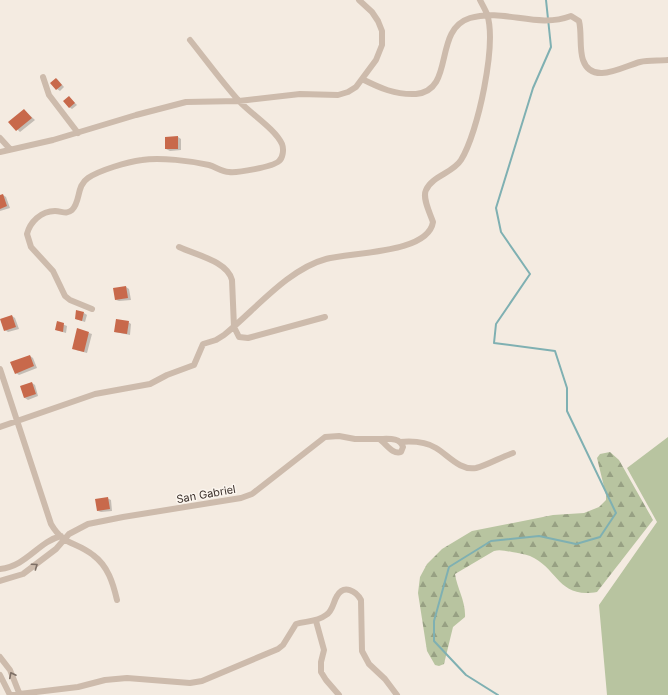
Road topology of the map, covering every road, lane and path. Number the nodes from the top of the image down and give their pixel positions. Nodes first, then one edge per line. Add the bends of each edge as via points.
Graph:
1 (359, 0) edge
2 (480, 0) edge
3 (487, 15) junction
4 (190, 40) dead end
5 (668, 60) edge
6 (43, 77) dead end
7 (362, 79) junction
8 (239, 101) junction
9 (78, 133) junction
10 (0, 138) edge
11 (10, 148) junction
12 (0, 152) edge
13 (179, 247) dead end
14 (92, 309) dead end
15 (325, 316) dead end
16 (234, 328) junction
17 (0, 369) edge
18 (18, 421) junction
19 (0, 427) edge
20 (379, 439) junction
21 (400, 442) junction
22 (513, 452) dead end
23 (62, 538) junction
24 (0, 569) edge
25 (0, 581) edge
26 (116, 600) dead end
27 (316, 621) junction
28 (0, 657) edge
29 (0, 675) edge
30 (20, 694) edge
31 (11, 695) edge
32 (339, 695) edge
33 (397, 695) edge

1 - 7 street via 372,12 382,31 382,45 376,60
2 - 3 street
3 - 5 street via 551,21 571,16 580,20 584,63 588,68 602,74 646,61
3 - 7 street via 468,19 453,31 447,42 441,73 434,86 424,93 396,94
3 - 16 street via 490,51 479,109 461,160 425,191 433,222 429,233 405,246 332,258 311,265 287,280
4 - 8 street
6 - 9 street via 49,95
7 - 8 street via 348,92 338,95 279,96
8 - 9 street via 186,102
8 - 14 street via 276,136 282,145 279,161 227,172 208,165 143,160 102,172 81,183 75,206 71,211 55,211 33,220 27,234 31,247 53,271 65,296
9 - 11 street via 33,146
10 - 11 street
11 - 12 street
13 - 16 street via 223,266 230,273
15 - 16 street via 248,338 239,337
16 - 18 street via 216,340 203,344 194,365 187,369 150,384 95,394
17 - 18 street
18 - 19 street
18 - 23 street via 45,509
20 - 21 street, San Gabriel
20 - 21 street via 398,453 403,447
20 - 23 street, San Gabriel via 325,437 265,485 241,498 88,524
21 - 22 street, San Gabriel via 410,441 435,447 466,468 475,468
23 - 24 street via 47,543 19,564
25 -> 23 street via 24,574 39,564
23 - 26 street via 93,555 106,569 113,584
27 - 30 street via 296,624 278,649 202,681 127,678
27 - 32 street via 324,650 321,672
27 - 33 street via 328,615 337,595 344,590 350,589 357,593 361,600 362,651 369,664
30 -> 28 street via 10,670
29 - 31 street
30 - 31 street

